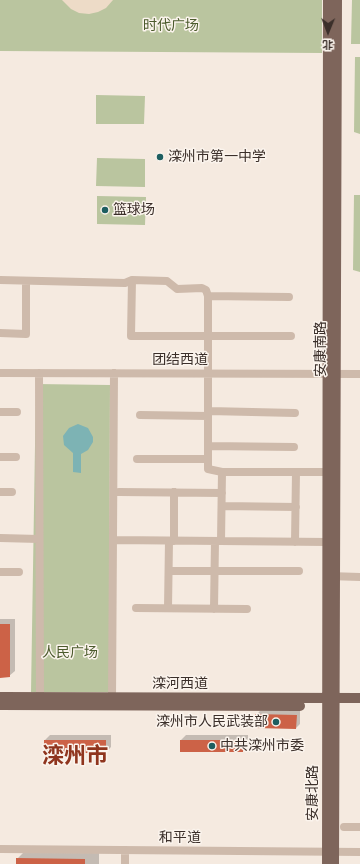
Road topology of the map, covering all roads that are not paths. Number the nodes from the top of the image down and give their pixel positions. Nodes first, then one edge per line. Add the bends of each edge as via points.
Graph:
1 (328, 0) edge
2 (337, 0) edge
3 (0, 280) edge
4 (132, 280) junction
5 (26, 282) junction
6 (208, 296) junction
7 (289, 297) dead end
8 (0, 333) edge
9 (207, 336) junction
10 (291, 336) dead end
11 (0, 373) edge
12 (39, 373) junction
13 (114, 373) junction
14 (208, 373) junction
15 (332, 374) junction
16 (360, 374) edge
17 (0, 412) edge
18 (17, 412) dead end
19 (208, 413) junction
20 (295, 413) dead end
21 (140, 415) dead end
22 (208, 446) junction
23 (294, 448) dead end
24 (0, 457) edge
25 (16, 457) dead end
26 (137, 459) dead end
27 (208, 459) junction
28 (222, 472) junction
29 (296, 472) junction
30 (327, 472) junction
31 (0, 492) edge
32 (12, 492) dead end
33 (119, 492) dead end
34 (174, 492) junction
35 (222, 493) junction
36 (222, 506) junction
37 (296, 507) junction
38 (0, 538) edge
39 (40, 539) junction
40 (113, 540) junction
41 (171, 541) junction
42 (218, 541) junction
43 (295, 542) junction
44 (327, 542) junction
45 (169, 571) junction
46 (215, 571) junction
47 (299, 571) dead end
48 (0, 572) edge
49 (19, 572) dead end
50 (331, 576) junction
51 (360, 577) edge
52 (136, 608) dead end
53 (168, 608) junction
54 (214, 609) junction
55 (247, 609) dead end
56 (0, 697) edge
57 (40, 697) junction
58 (112, 698) junction
59 (360, 698) edge
60 (330, 702) junction
61 (0, 705) edge
62 (360, 705) edge
63 (344, 827) dead end
64 (360, 827) edge
65 (0, 849) edge
66 (125, 850) junction
67 (330, 852) junction
68 (360, 852) edge
69 (125, 864) edge
70 (327, 864) edge
71 (334, 864) edge

1 - 15 main road, 安康南路
2 - 15 main road, 安康南路
3 - 5 street
4 - 5 street via 124,283
4 - 6 street via 167,281 177,289 202,288
4 - 9 street via 131,336
5 - 8 street via 26,334
6 - 7 street
6 - 9 street
9 - 10 street
9 - 14 street
11 - 12 street, 团结西道
12 - 13 street, 团结西道
12 - 39 street
13 - 14 street, 团结西道
13 - 40 street
14 - 15 street, 团结西道
14 - 19 street
15 - 16 street, 团结西道
15 - 30 main road, 安康南路
15 - 50 main road, 安康南路
17 - 18 street
19 - 20 street
19 - 21 street
19 - 22 street
22 - 23 street
22 - 27 street
24 - 25 street
26 - 27 street
27 - 28 street via 208,469
28 - 29 street
28 - 35 street
29 - 30 street
29 - 37 street
30 - 44 main road, 安康南路
31 - 32 street
33 - 34 street
34 - 35 street
34 - 41 street
35 - 36 street
36 - 37 street
36 - 42 street
37 - 43 street
38 - 39 street
39 - 57 street
40 - 41 street
40 - 58 street
41 - 42 street
41 - 45 street
42 - 43 street
42 - 46 street
43 - 44 street
44 - 50 main road, 安康南路
45 - 46 street
45 - 53 street
46 - 47 street
46 - 54 street
48 - 49 street
50 - 51 street
50 - 60 main road, 安康南路
52 - 53 street
53 - 54 street
54 - 55 street
56 - 57 main road, 滦河西道
57 - 58 main road, 滦河西道
58 - 60 main road, 滦河西道
59 - 60 main road, 滦河西道
60 - 61 main road, 滦河西道
60 - 62 main road, 滦河西道
60 - 67 main road, 安康北路
63 - 64 street
65 - 66 street, 和平道
66 - 67 street, 和平道
66 - 69 street
67 - 68 street, 和平道
67 - 70 main road, 安康北路
67 - 71 main road, 安康北路

